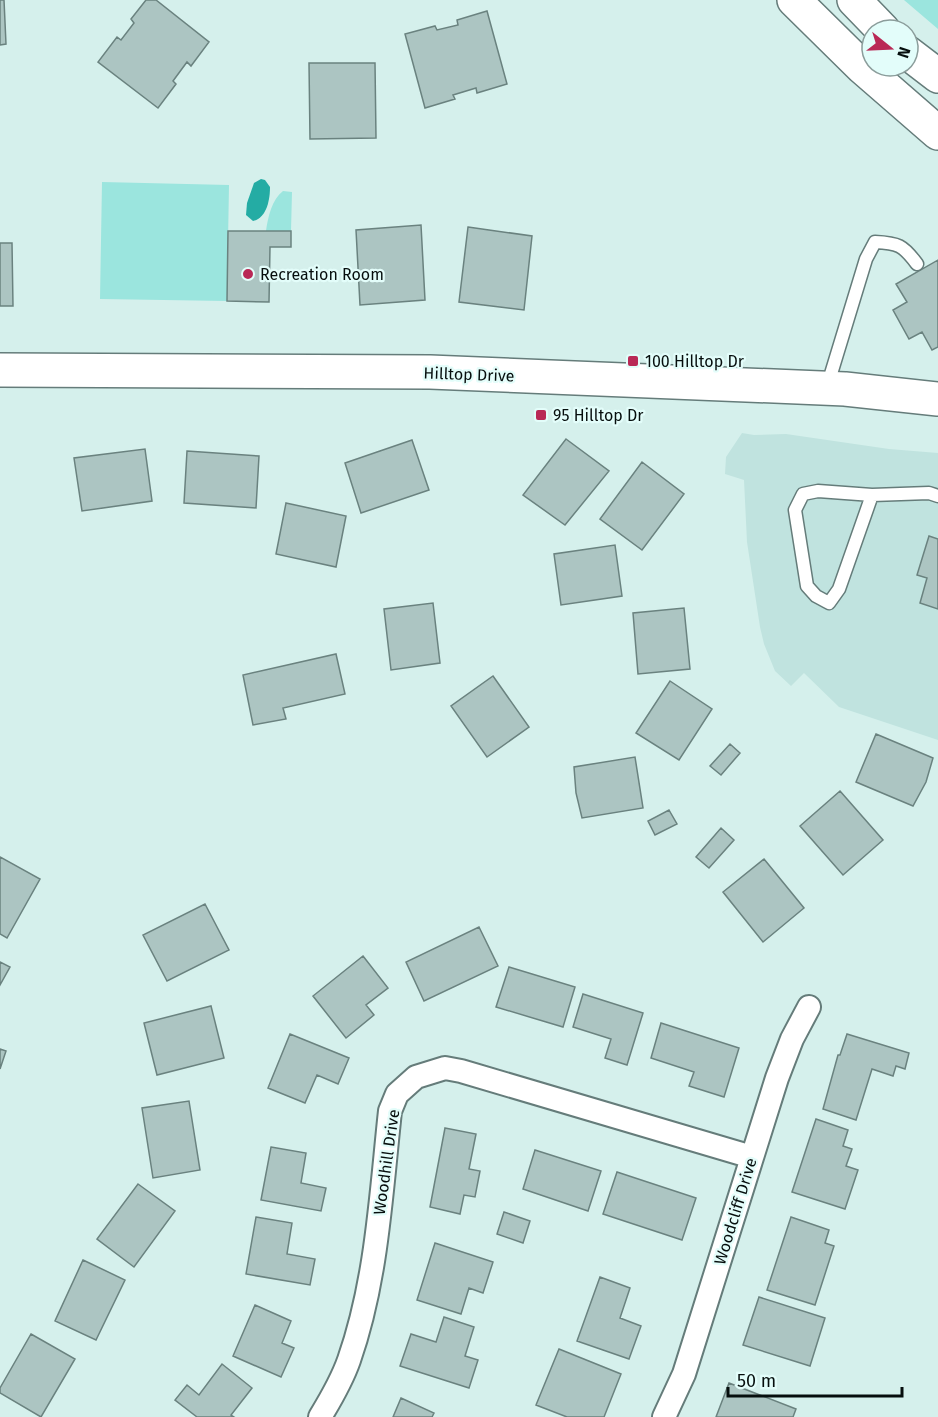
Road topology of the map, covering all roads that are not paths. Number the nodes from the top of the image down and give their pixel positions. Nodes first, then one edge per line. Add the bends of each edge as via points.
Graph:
1 (794, 0) edge
2 (854, 0) edge
3 (871, 18) edge
4 (920, 62) edge
5 (938, 76) edge
6 (938, 133) edge
7 (917, 264) dead end
8 (0, 370) edge
9 (826, 388) junction
10 (938, 399) edge
11 (872, 495) junction
12 (938, 496) edge
13 (809, 1007) dead end
14 (752, 1157) junction
15 (320, 1417) edge
16 (664, 1417) edge

1 - 6 main road via 862,67
2 - 3 main road
4 - 5 main road
7 - 9 lane via 894,243 874,242
8 - 9 main road, Hilltop Drive via 430,372
9 - 10 main road, Hilltop Drive
11 - 11 lane via 818,491 803,494 795,510 807,585 829,603 839,589
11 - 12 lane
13 - 14 street, Woodcliff Drive via 777,1078
14 - 15 street, Woodhill Drive via 460,1071 445,1068 416,1077 397,1094 390,1112 364,1311 349,1361
14 - 16 street, Woodcliff Drive via 684,1374

